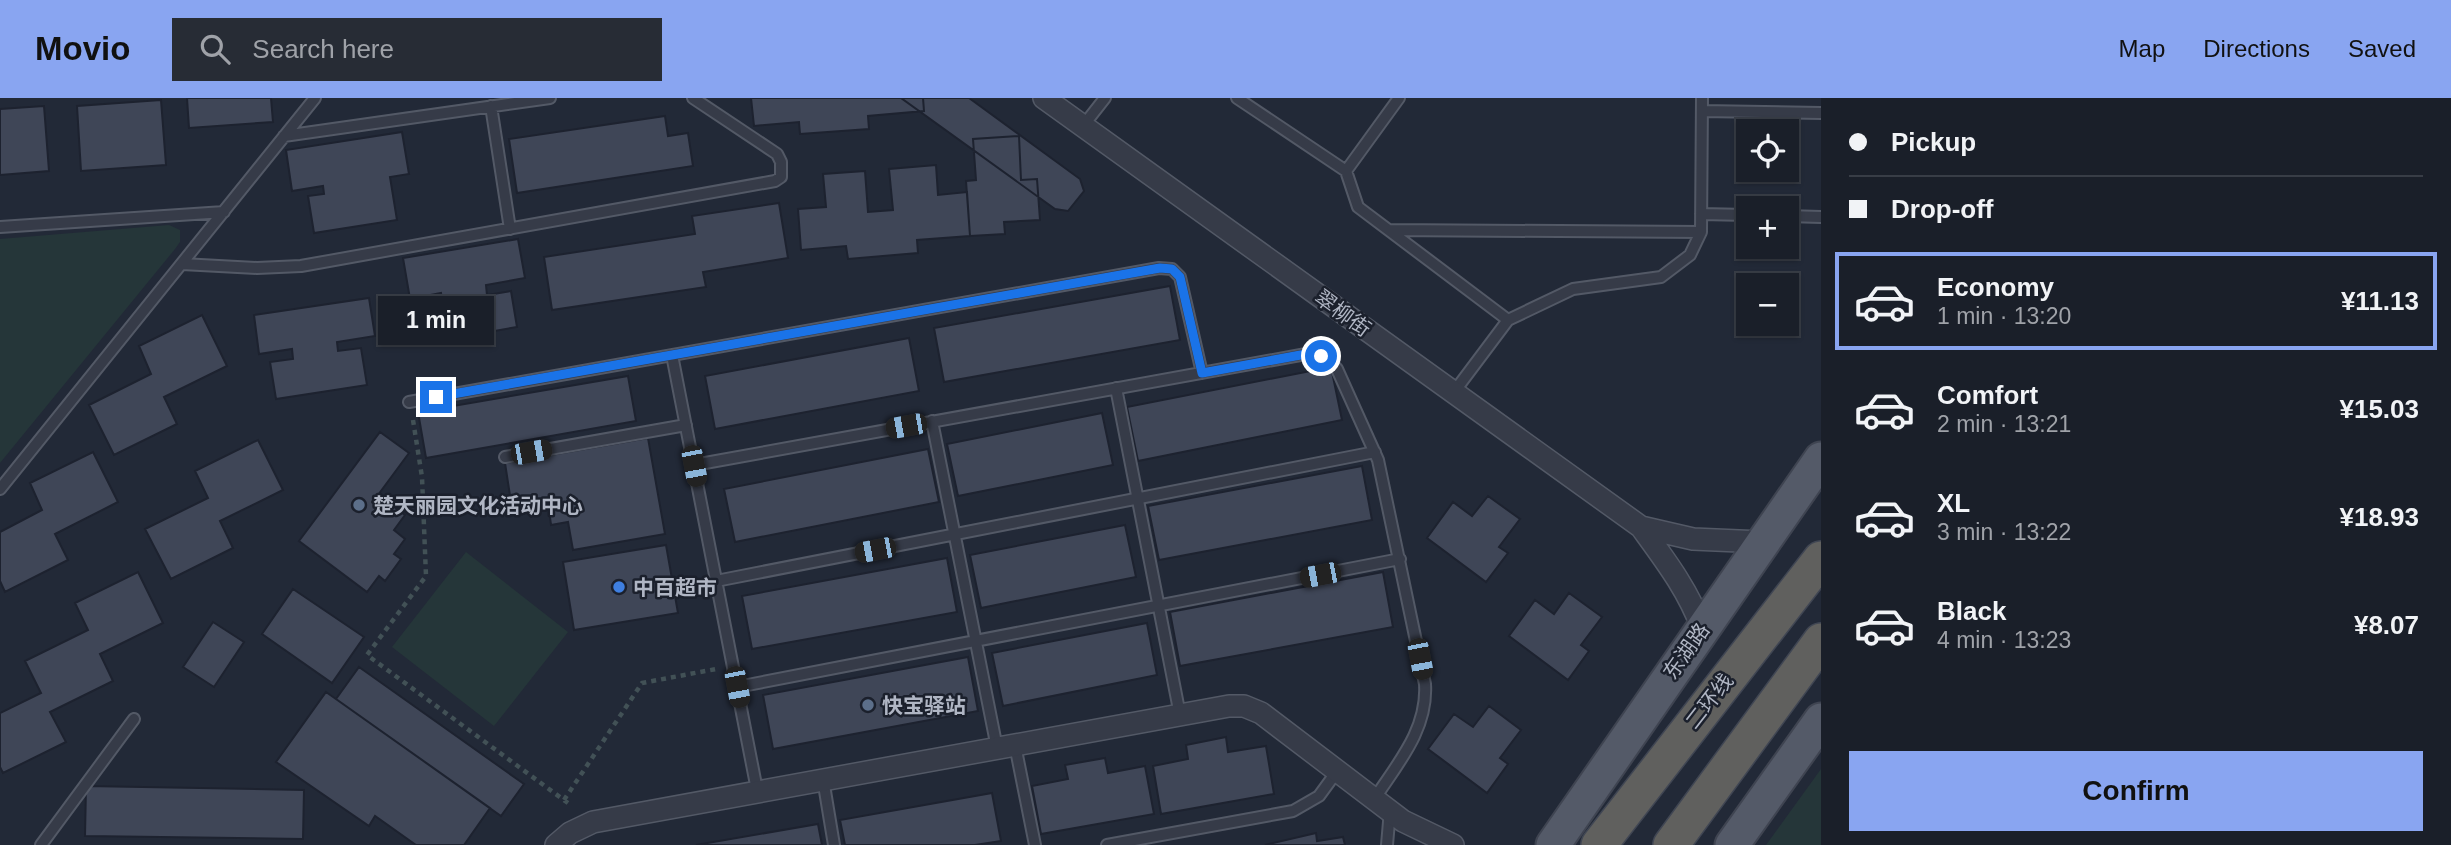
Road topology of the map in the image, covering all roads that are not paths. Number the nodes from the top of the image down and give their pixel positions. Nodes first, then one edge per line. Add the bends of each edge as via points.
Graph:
1 (315, 98) edge
2 (550, 98) edge
3 (693, 98) edge
4 (1044, 98) edge
5 (1105, 98) edge
6 (1237, 98) edge
7 (1399, 98) edge
8 (1702, 98) edge
9 (491, 106) junction
10 (1702, 111) junction
11 (1821, 113) edge
12 (1083, 126) junction
13 (285, 136) junction
14 (1346, 172) junction
15 (224, 212) junction
16 (1701, 214) junction
17 (1736, 215) edge
18 (1799, 216) edge
19 (1821, 217) edge
20 (0, 227) edge
21 (510, 229) junction
22 (1389, 230) junction
23 (1701, 232) junction
24 (181, 264) junction
25 (1508, 320) junction
26 (672, 355) junction
27 (1202, 373) junction
28 (1116, 388) junction
29 (1454, 392) junction
30 (409, 402) road end
31 (932, 421) junction
32 (686, 425) junction
33 (1375, 452) junction
34 (505, 457) dead end
35 (1821, 459) edge
36 (694, 466) junction
37 (0, 489) edge
38 (1138, 498) junction
39 (1641, 527) junction
40 (955, 534) junction
41 (1762, 542) junction
42 (1400, 559) junction
43 (1821, 559) edge
44 (716, 581) junction
45 (1159, 606) junction
46 (1702, 628) junction
47 (976, 641) junction
48 (1821, 641) edge
49 (737, 687) junction
50 (1180, 715) junction
51 (134, 719) dead end
52 (1821, 720) edge
53 (1006, 747) junction
54 (1338, 770) junction
55 (823, 779) junction
56 (757, 790) junction
57 (1389, 810) junction
58 (41, 845) edge
59 (556, 845) edge
60 (834, 845) edge
61 (1035, 845) edge
62 (1107, 845) edge
63 (1387, 845) edge
64 (1421, 845) edge
65 (1453, 845) edge
66 (1553, 845) edge
67 (1599, 845) edge
68 (1671, 845) edge
69 (1732, 845) edge

1 - 13 lane
2 - 9 lane
3 - 21 lane via 777,155 781,177
4 - 12 street, 翠柳街
5 - 12 lane
6 - 14 lane
7 - 14 lane
8 - 10 lane
9 - 13 lane
9 - 21 lane
10 - 11 lane
10 - 16 lane
12 - 29 street, 翠柳街
13 - 15 lane
14 - 22 lane via 1358,208
15 - 20 lane
15 - 24 lane
16 - 17 lane
16 - 23 lane
18 - 19 lane
21 - 24 lane via 281,268
22 - 23 lane
22 - 25 lane
23 - 25 lane via 1690,255 1661,277 1573,289
24 - 37 lane
25 - 29 lane
26 - 27 lane via 1166,268 1177,272 1182,282
26 - 30 lane
26 - 32 lane
27 - 28 lane
27 - 33 lane via 1306,354 1321,356 1337,369
28 - 31 lane
28 - 38 lane
29 - 39 street, 翠柳街
31 - 36 lane
31 - 40 lane
32 - 34 lane
32 - 36 lane
33 - 38 lane
33 - 42 lane
35 - 41 main road, 东湖路
36 - 44 lane
38 - 40 lane
38 - 45 lane
39 - 41 street via 1693,539
39 - 46 street via 1679,579
40 - 44 lane
40 - 47 lane
41 - 46 main road, 东湖路
42 - 45 lane
42 - 57 lane via 1425,702
43 - 67 highway, 二环线
44 - 49 lane
45 - 47 lane
45 - 50 lane
46 - 66 main road, 东湖路
47 - 49 lane
47 - 53 lane
48 - 68 highway
49 - 56 lane
50 - 53 street
50 - 54 street via 1229,706 1255,709
51 - 58 lane
52 - 69 main road
53 - 55 street
53 - 61 lane
54 - 57 street
54 - 62 lane via 1320,796 1293,811
55 - 56 street
55 - 60 lane
56 - 59 street via 593,822
57 - 63 lane
57 - 64 street
57 - 65 street

